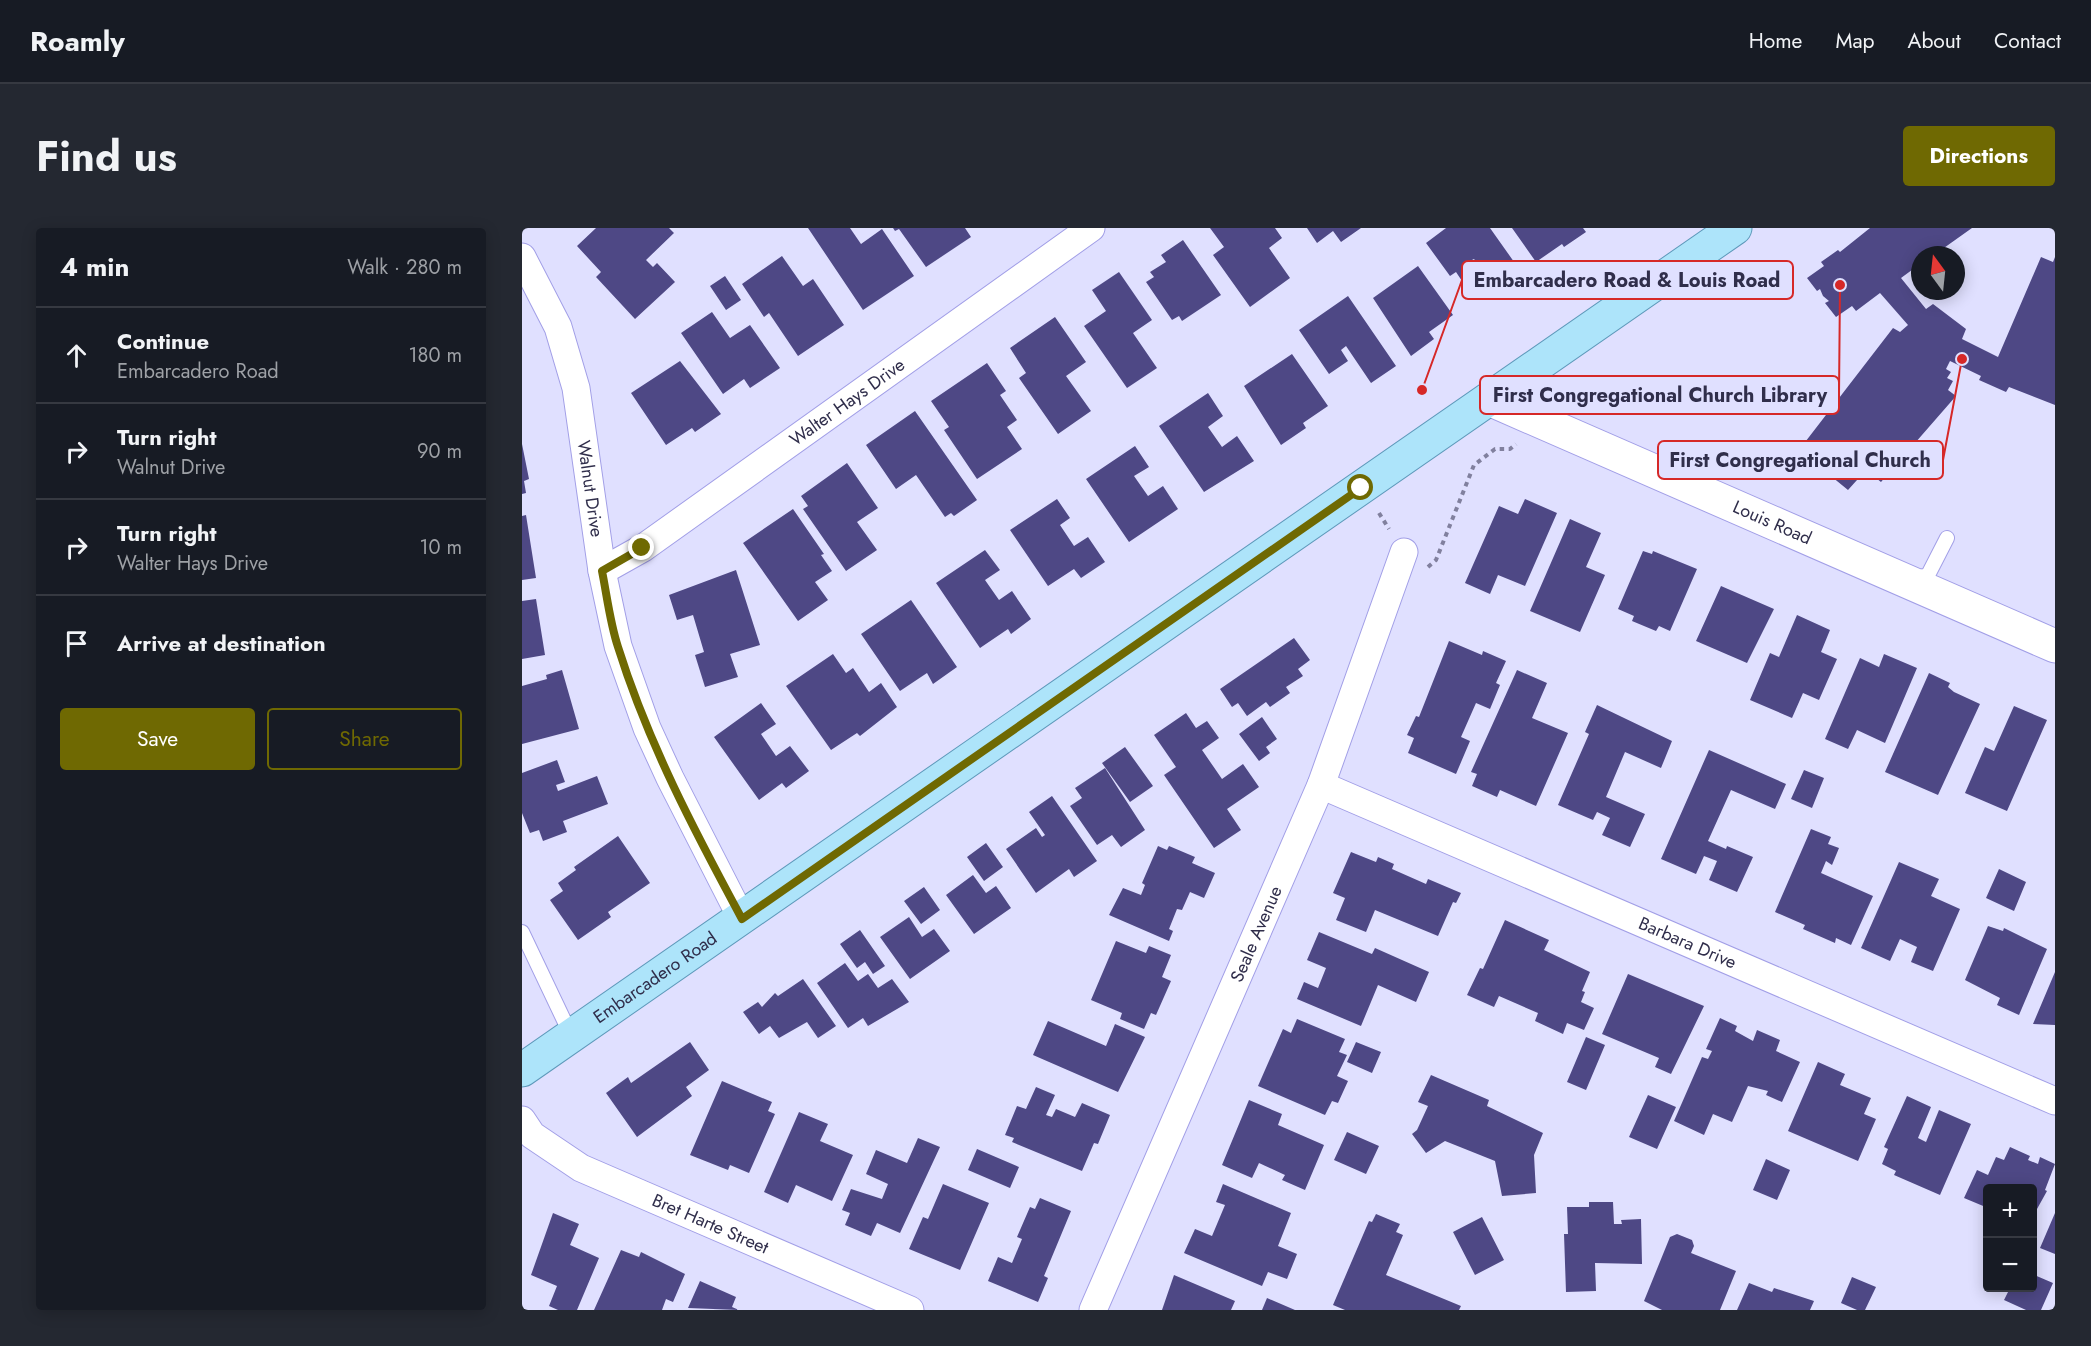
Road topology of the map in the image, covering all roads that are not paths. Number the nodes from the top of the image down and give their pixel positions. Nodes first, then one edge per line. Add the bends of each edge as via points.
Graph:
1 (1091, 228) edge
2 (1735, 228) edge
3 (522, 257) edge
4 (1490, 399) junction
5 (1947, 538) dead end
6 (1404, 552) road end
7 (602, 571) junction
8 (1906, 581) junction
9 (2055, 646) edge
10 (1321, 785) junction
11 (742, 919) junction
12 (522, 932) edge
13 (571, 1035) junction
14 (522, 1070) edge
15 (2055, 1101) edge
16 (522, 1120) edge
17 (910, 1310) edge
18 (1093, 1310) edge

1 - 7 street, Walter Hays Drive via 642,548
2 - 4 main road, Embarcadero Road
3 - 7 street, Walnut Drive via 558,327 571,368
4 - 8 street, Louis Road
4 - 11 main road, Embarcadero Road
5 - 8 lane via 1928,575
6 - 10 street, Seale Avenue
7 - 11 street, Walnut Drive via 618,646 647,728
8 - 9 street, Louis Road
10 - 15 street, Barbara Drive
10 - 18 street, Seale Avenue
11 - 13 main road, Embarcadero Road
12 - 13 lane
13 - 14 main road, Embarcadero Road
16 - 17 street, Bret Harte Street via 532,1135 581,1168

